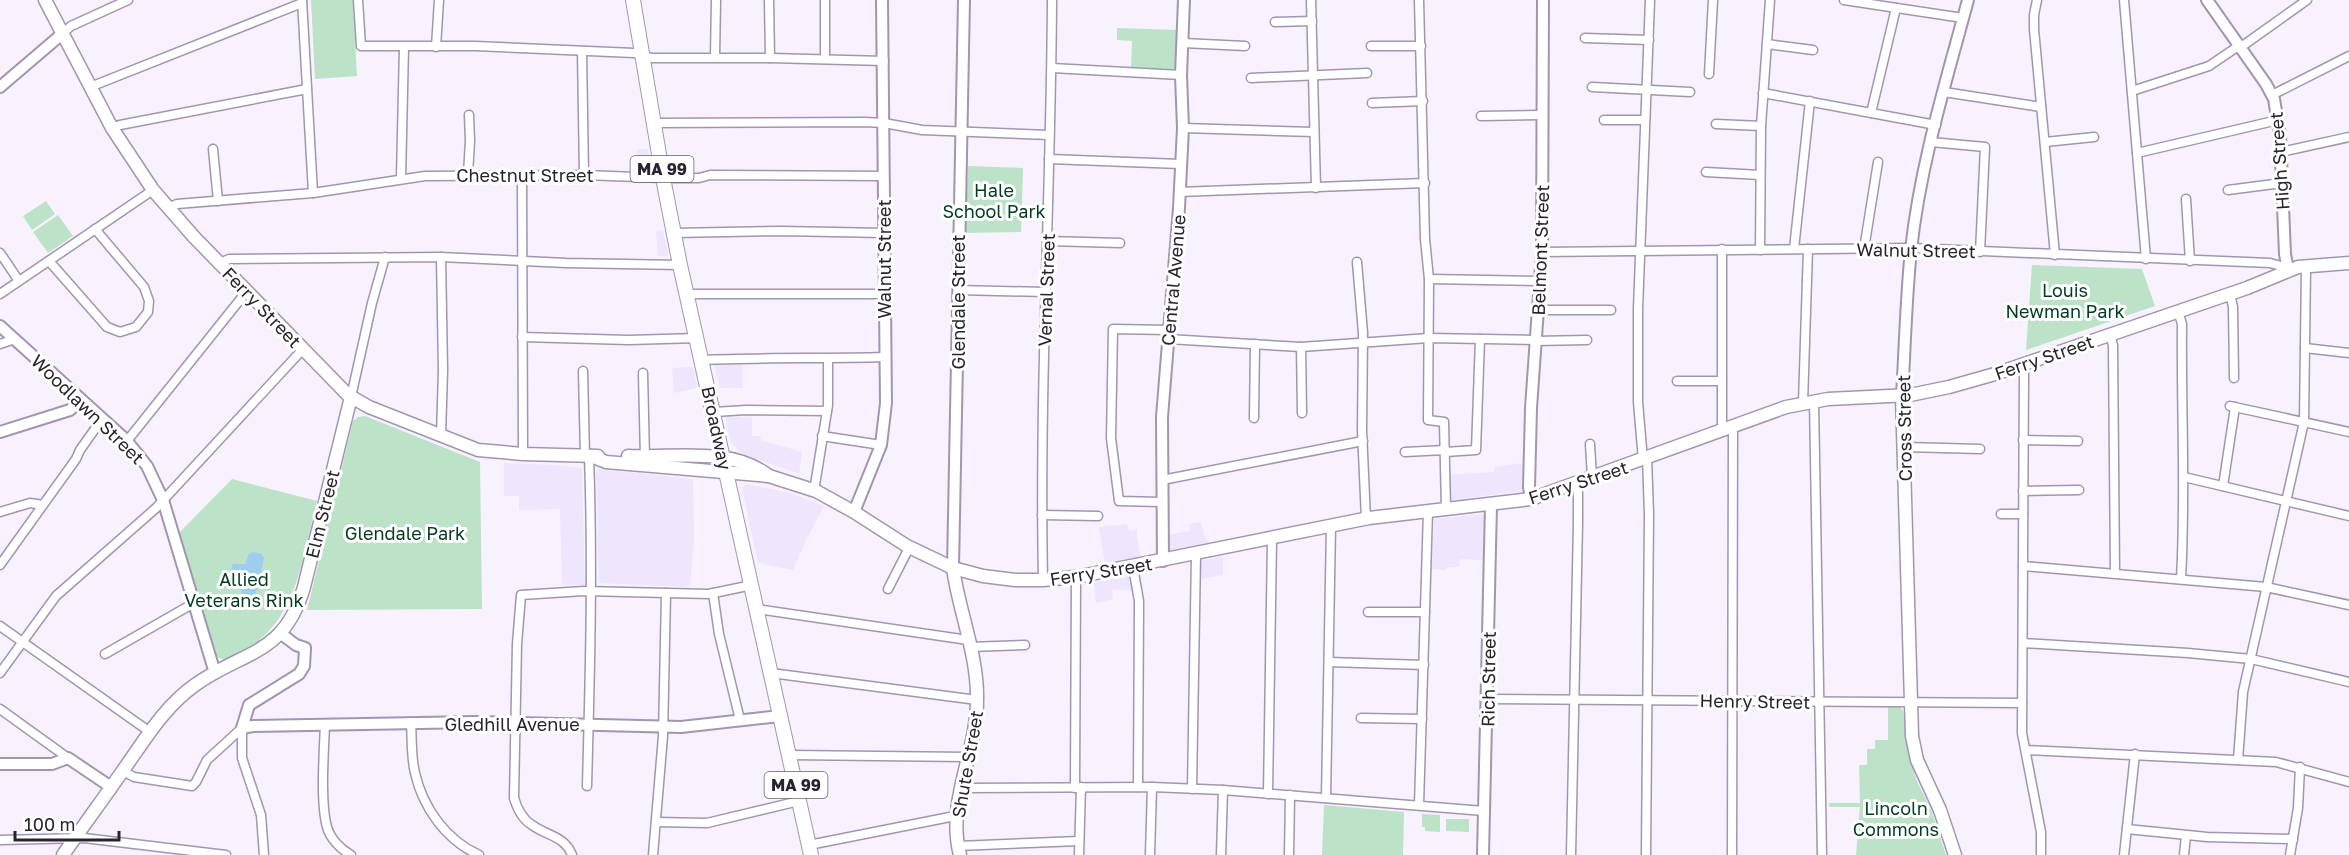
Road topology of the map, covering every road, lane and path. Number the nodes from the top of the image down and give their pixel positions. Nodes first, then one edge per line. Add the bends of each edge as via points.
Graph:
1 (45, 0) edge
2 (128, 0) edge
3 (358, 0) edge
4 (440, 0) edge
5 (633, 0) edge
6 (716, 0) edge
7 (770, 0) edge
8 (825, 0) edge
9 (882, 0) edge
10 (964, 0) edge
11 (1052, 0) edge
12 (1184, 0) edge
13 (1311, 0) edge
14 (1419, 0) edge
15 (1543, 0) edge
16 (1650, 0) edge
17 (1713, 0) edge
18 (1770, 0) edge
19 (1844, 0) edge
20 (1968, 0) edge
21 (2037, 0) edge
22 (2124, 0) edge
23 (2207, 0) edge
24 (2307, 0) edge
25 (302, 1) edge
26 (1896, 8) junction
27 (1963, 18) junction
28 (1312, 21) junction
29 (1275, 22) dead end
30 (62, 34) junction
31 (1585, 38) dead end
32 (1649, 40) junction
33 (1183, 43) junction
34 (1767, 44) junction
35 (1421, 45) junction
36 (1245, 46) dead end
37 (1371, 46) dead end
38 (2241, 46) junction
39 (404, 47) junction
40 (436, 47) junction
41 (1813, 50) dead end
42 (582, 51) junction
43 (642, 56) junction
44 (2349, 56) edge
45 (716, 57) junction
46 (770, 57) junction
47 (825, 59) junction
48 (884, 62) junction
49 (1052, 68) junction
50 (1366, 73) dead end
51 (1709, 74) dead end
52 (1181, 75) junction
53 (1313, 76) junction
54 (1251, 78) dead end
55 (0, 87) edge
56 (90, 87) junction
57 (1592, 87) dead end
58 (307, 89) junction
59 (1646, 90) junction
60 (2132, 91) junction
61 (1690, 92) dead end
62 (1944, 92) junction
63 (1764, 93) junction
64 (2272, 95) junction
65 (1423, 101) junction
66 (1810, 101) junction
67 (1372, 103) dead end
68 (2041, 106) junction
69 (1870, 113) junction
70 (469, 115) dead end
71 (1542, 115) junction
72 (1481, 116) dead end
73 (1604, 120) dead end
74 (1646, 120) junction
75 (2278, 120) junction
76 (654, 123) junction
77 (884, 123) junction
78 (1716, 124) dead end
79 (1936, 125) junction
80 (1761, 126) junction
81 (112, 128) junction
82 (1183, 128) junction
83 (961, 132) junction
84 (1314, 132) junction
85 (1049, 135) junction
86 (2094, 137) dead end
87 (2349, 137) edge
88 (1931, 142) junction
89 (2045, 142) junction
90 (213, 149) dead end
91 (2281, 152) junction
92 (2137, 153) junction
93 (1049, 159) junction
94 (1878, 162) dead end
95 (1180, 164) junction
96 (1706, 172) dead end
97 (468, 174) junction
98 (584, 175) junction
99 (1760, 175) junction
100 (522, 176) junction
101 (884, 176) junction
102 (401, 178) junction
103 (663, 178) junction
104 (1425, 183) junction
105 (2282, 183) junction
106 (1316, 188) junction
107 (153, 190) junction
108 (2228, 190) dead end
109 (1179, 192) junction
110 (313, 193) junction
111 (2186, 198) dead end
112 (218, 201) junction
113 (168, 208) junction
114 (95, 229) junction
115 (674, 233) junction
116 (884, 233) junction
117 (1048, 241) junction
118 (1120, 243) dead end
119 (1911, 248) junction
120 (1722, 249) junction
121 (1794, 249) junction
122 (1808, 249) junction
123 (1864, 249) junction
124 (1760, 250) junction
125 (1640, 251) junction
126 (1542, 252) junction
127 (1980, 252) junction
128 (0, 254) edge
129 (2055, 255) junction
130 (385, 257) junction
131 (441, 257) junction
132 (2146, 259) junction
133 (49, 261) junction
134 (521, 261) junction
135 (2190, 261) junction
136 (1357, 262) dead end
137 (220, 263) junction
138 (2266, 263) junction
139 (2349, 263) edge
140 (680, 265) junction
141 (2306, 266) junction
142 (2288, 270) junction
143 (1429, 279) junction
144 (2270, 280) junction
145 (19, 281) junction
146 (1540, 281) junction
147 (958, 290) junction
148 (247, 291) junction
149 (1045, 292) junction
150 (0, 294) edge
151 (687, 294) junction
152 (884, 294) junction
153 (2230, 294) junction
154 (1538, 310) junction
155 (1611, 310) dead end
156 (2178, 311) junction
157 (0, 326) edge
158 (1168, 334) junction
159 (2110, 335) junction
160 (522, 337) junction
161 (698, 338) junction
162 (1429, 338) junction
163 (15, 339) junction
164 (1480, 339) junction
165 (1587, 340) dead end
166 (1535, 341) junction
167 (1363, 342) junction
168 (0, 344) edge
169 (1255, 344) junction
170 (1301, 347) junction
171 (2305, 348) junction
172 (303, 349) junction
173 (2349, 353) edge
174 (884, 357) junction
175 (828, 359) junction
176 (702, 360) junction
177 (2022, 365) junction
178 (583, 371) dead end
179 (643, 373) dead end
180 (2234, 378) dead end
181 (1677, 381) dead end
182 (1721, 381) junction
183 (1902, 396) junction
184 (351, 397) junction
185 (80, 400) junction
186 (1808, 402) junction
187 (827, 411) junction
188 (714, 412) junction
189 (1302, 412) dead end
190 (1254, 418) dead end
191 (102, 419) junction
192 (2304, 422) junction
193 (1728, 428) junction
194 (0, 432) edge
195 (2349, 432) edge
196 (441, 436) junction
197 (822, 436) junction
198 (2024, 440) junction
199 (127, 441) junction
200 (1363, 441) junction
201 (2078, 441) dead end
202 (1590, 444) dead end
203 (881, 445) junction
204 (1905, 447) junction
205 (1980, 449) dead end
206 (1445, 451) junction
207 (1406, 452) dead end
208 (523, 454) junction
209 (588, 456) junction
210 (1645, 459) junction
211 (645, 461) junction
212 (726, 465) junction
213 (2184, 477) junction
214 (1592, 478) junction
215 (1162, 480) junction
216 (1576, 484) junction
217 (2223, 486) junction
218 (2023, 490) junction
219 (2079, 490) dead end
220 (814, 491) junction
221 (1531, 499) junction
222 (163, 500) junction
223 (2286, 501) junction
224 (1161, 502) junction
225 (1491, 504) junction
226 (43, 505) junction
227 (1446, 509) junction
228 (1428, 511) junction
229 (0, 512) edge
230 (854, 512) junction
231 (2001, 514) dead end
232 (2023, 514) junction
233 (1042, 515) junction
234 (1098, 516) dead end
235 (2349, 516) edge
236 (1366, 519) junction
237 (1331, 526) junction
238 (1272, 538) junction
239 (909, 548) junction
240 (1196, 554) junction
241 (1162, 561) junction
242 (0, 565) edge
243 (2023, 566) junction
244 (1133, 567) junction
245 (953, 568) junction
246 (2115, 573) junction
247 (1076, 577) junction
248 (2181, 578) junction
249 (1043, 580) junction
250 (752, 585) junction
251 (2266, 587) junction
252 (888, 589) dead end
253 (592, 591) junction
254 (713, 592) junction
255 (666, 593) junction
256 (194, 603) junction
257 (2349, 605) edge
258 (757, 609) junction
259 (1368, 612) dead end
260 (1425, 612) junction
261 (0, 626) edge
262 (280, 633) junction
263 (22, 642) junction
264 (968, 643) junction
265 (2023, 643) junction
266 (1025, 645) dead end
267 (105, 654) dead end
268 (2251, 659) junction
269 (1329, 662) junction
270 (1424, 665) junction
271 (0, 673) edge
272 (215, 673) junction
273 (771, 673) junction
274 (2349, 682) edge
275 (1487, 699) junction
276 (1647, 699) junction
277 (977, 700) junction
278 (1574, 700) junction
279 (1733, 701) junction
280 (1820, 701) junction
281 (1911, 702) junction
282 (2022, 703) junction
283 (0, 709) edge
284 (780, 716) junction
285 (1360, 718) dead end
286 (1422, 719) junction
287 (740, 720) junction
288 (411, 722) junction
289 (515, 722) junction
290 (325, 724) junction
291 (589, 724) junction
292 (663, 726) junction
293 (242, 728) junction
294 (150, 732) junction
295 (2026, 750) junction
296 (2135, 754) junction
297 (789, 755) junction
298 (967, 757) junction
299 (68, 758) junction
300 (2238, 760) junction
301 (0, 764) edge
302 (2300, 767) junction
303 (123, 771) junction
304 (2349, 782) edge
305 (587, 786) dead end
306 (111, 787) junction
307 (1078, 787) junction
308 (1138, 787) junction
309 (1152, 787) junction
310 (960, 788) junction
311 (1192, 789) junction
312 (1223, 790) junction
313 (1268, 794) junction
314 (1290, 795) junction
315 (1326, 798) junction
316 (799, 801) junction
317 (1419, 805) junction
318 (1484, 811) junction
319 (955, 816) junction
320 (656, 822) junction
321 (2127, 829) junction
322 (2186, 836) junction
323 (75, 838) junction
324 (0, 840) edge
325 (2293, 840) junction
326 (1079, 841) junction
327 (810, 850) edge
328 (959, 851) edge
329 (63, 855) edge
330 (226, 855) edge
331 (264, 855) edge
332 (351, 855) edge
333 (478, 855) edge
334 (572, 855) edge
335 (653, 855) edge
336 (1079, 855) edge
337 (1150, 855) edge
338 (1221, 855) edge
339 (1288, 855) edge
340 (1483, 855) edge
341 (1571, 855) edge
342 (1646, 855) edge
343 (1732, 855) edge
344 (1822, 855) edge
345 (1955, 855) edge
346 (2041, 855) edge
347 (2124, 855) edge
348 (2184, 855) edge
349 (2290, 855) edge

1 - 30 main road, Ferry Street
2 - 30 street
3 - 39 street via 361,45
4 - 40 street
5 - 43 main road, Broadway / MA 99
6 - 45 street
7 - 46 street
8 - 47 street
9 - 48 street, Walnut Street
10 - 83 street, Glendale Street
11 - 49 street, Vernal Street
12 - 33 street, Central Avenue
13 - 28 street
14 - 35 street
15 - 71 street, Belmont Street
16 - 32 street
17 - 51 street
18 - 34 street
19 - 26 street
20 - 27 street, Cross Street
21 - 68 street via 2034,29
22 - 60 street
23 - 38 street, High Street
24 - 38 street
25 - 56 street
25 - 58 street
26 - 27 street
26 - 69 street
27 - 62 street, Cross Street
28 - 29 street
28 - 53 street
30 - 55 street
30 - 56 main road, Ferry Street
31 - 32 street
32 - 59 street
33 - 36 street
33 - 52 street, Central Avenue
34 - 41 street
34 - 63 street
35 - 37 street
35 - 65 street
38 - 60 street via 2209,66
38 - 64 street, High Street
39 - 40 street
39 - 102 street
40 - 42 street
42 - 43 street
42 - 98 street
43 - 45 street
43 - 76 main road, Broadway / MA 99
44 - 64 street
45 - 46 street
46 - 47 street
47 - 48 street
48 - 77 street, Walnut Street
49 - 52 street
49 - 85 street, Vernal Street
50 - 53 street
52 - 82 street, Central Avenue
53 - 54 street
53 - 84 street
56 - 81 main road, Ferry Street
57 - 59 street
58 - 81 street
58 - 110 street
59 - 61 street
59 - 74 street
60 - 92 street
62 - 68 street
62 - 79 street, Cross Street
63 - 66 street
63 - 80 street
64 - 75 street, High Street
65 - 67 street
65 - 104 street
66 - 69 street
66 - 121 street
68 - 89 street
69 - 79 street
70 - 97 street
71 - 72 street
71 - 126 street, Belmont Street
73 - 74 street
74 - 125 street
75 - 91 street, High Street
75 - 92 street
76 - 77 street
76 - 103 main road, Broadway / MA 99
77 - 83 street
77 - 101 street, Walnut Street
78 - 80 street
79 - 88 street, Cross Street
80 - 99 street
81 - 107 main road, Ferry Street
82 - 84 street
82 - 95 street, Central Avenue
83 - 85 street
83 - 147 street, Glendale Street
84 - 106 street
85 - 93 street, Vernal Street
86 - 89 street
87 - 91 street
88 - 119 street, Cross Street
88 - 127 street via 1985,147
89 - 129 street
90 - 112 street
91 - 105 street, High Street
92 - 132 street
93 - 95 street
93 - 117 street, Vernal Street
94 - 123 street
95 - 109 street, Central Avenue
96 - 99 street
97 - 100 street, Chestnut Street
97 - 102 street, Chestnut Street
98 - 100 street, Chestnut Street
98 - 103 street, Chestnut Street
99 - 124 street
100 - 134 street
101 - 103 street, Chestnut Street
101 - 116 street, Walnut Street
102 - 110 street, Chestnut Street
103 - 115 main road, Broadway / MA 99
104 - 106 street
104 - 143 street
105 - 108 street
105 - 142 street, High Street
106 - 109 street
107 - 113 main road, Ferry Street
107 - 114 street
109 - 158 street, Central Avenue
110 - 112 street, Chestnut Street
111 - 135 street
112 - 113 street, Chestnut Street
113 - 137 main road, Ferry Street
114 - 133 street
114 - 133 street via 147,294 149,310 136,327 120,332 107,327
115 - 116 street
115 - 140 main road, Broadway / MA 99
116 - 152 street, Walnut Street
117 - 118 street
117 - 149 street, Vernal Street
119 - 123 street, Walnut Street
119 - 127 street, Walnut Street
119 - 183 street, Cross Street
120 - 124 street, Walnut Street
120 - 125 street, Walnut Street
120 - 182 street
121 - 122 street, Walnut Street
121 - 124 street, Walnut Street
122 - 123 street, Walnut Street
122 - 186 street
125 - 126 street, Walnut Street
125 - 210 street via 1638,402
126 - 146 street, Belmont Street
127 - 129 street, Walnut Street
128 - 145 street
129 - 132 street, Walnut Street
130 - 131 street
130 - 137 street via 229,259
130 - 184 street, Elm Street
131 - 134 street
131 - 196 street
132 - 135 street, Walnut Street
133 - 145 street
134 - 140 street
134 - 160 street
135 - 138 street, Walnut Street
136 - 167 street
137 - 148 main road, Ferry Street
138 - 142 street, Walnut Street
138 - 144 street
139 - 141 main road, Ferry Street
140 - 151 main road, Broadway / MA 99
141 - 142 main road, Ferry Street
141 - 171 street
142 - 144 main road, Ferry Street
143 - 146 street
143 - 162 street
144 - 153 main road, Ferry Street
145 - 150 street
146 - 154 street, Belmont Street
147 - 149 street
147 - 245 street, Glendale Street
148 - 172 main road, Ferry Street
148 - 199 street
149 - 233 street, Vernal Street
151 - 152 street
151 - 161 main road, Broadway / MA 99
152 - 174 street, Walnut Street
153 - 156 main road, Ferry Street
153 - 180 street
154 - 155 street
154 - 166 street, Belmont Street
156 - 159 main road, Ferry Street
156 - 213 street via 2182,324
157 - 163 street, Woodlawn Street
158 - 169 street
158 - 215 street, Central Avenue via 1161,417
158 - 224 street via 1113,328 1111,438 1119,501
159 - 177 main road, Ferry Street
159 - 246 street
160 - 161 street
160 - 208 street
161 - 176 main road, Broadway / MA 99
162 - 164 street
162 - 167 street
162 - 206 street via 1428,420 1444,422
163 - 168 street
163 - 185 street, Woodlawn Street
164 - 166 street
164 - 206 street via 1476,450
165 - 166 street
166 - 221 street, Belmont Street
167 - 170 street
167 - 200 street
169 - 170 street
169 - 190 street
170 - 189 street
171 - 173 street
171 - 192 street
172 - 184 main road, Ferry Street
172 - 222 street
174 - 175 street
174 - 203 street, Walnut Street via 886,403
175 - 176 street
175 - 187 street
176 - 188 main road, Broadway / MA 99
177 - 183 main road, Ferry Street via 1949,387
177 - 198 street
178 - 209 street
179 - 211 street
181 - 182 street
182 - 193 street
183 - 186 main road, Ferry Street
183 - 204 main road, Cross Street
184 - 196 main road, Ferry Street
184 - 262 main road, Elm Street via 300,602
185 - 191 street, Woodlawn Street
185 - 194 street via 70,410
186 - 193 main road, Ferry Street
186 - 280 street
187 - 188 street
187 - 197 street
188 - 212 main road, Broadway / MA 99
191 - 199 street, Woodlawn Street
191 - 226 street
192 - 195 street
192 - 217 street via 2233,406
192 - 223 street
193 - 210 main road, Ferry Street
193 - 279 street
196 - 208 main road, Ferry Street via 485,452
197 - 203 street
197 - 220 street
198 - 201 street
198 - 218 street
199 - 222 street, Woodlawn Street via 147,465
200 - 215 street
200 - 236 street
202 - 214 street
203 - 230 street, Walnut Street
204 - 205 street
204 - 281 main road, Cross Street
206 - 207 street
206 - 227 street
208 - 209 main road, Ferry Street
209 - 211 main road, Ferry Street
209 - 253 street
210 - 214 main road, Ferry Street
210 - 276 street
211 - 212 main road, Ferry Street via 711,456
212 - 220 main road, Ferry Street via 746,463 769,476
212 - 250 main road, Broadway / MA 99
213 - 217 street
213 - 248 street
214 - 216 main road, Ferry Street
215 - 224 street, Central Avenue
216 - 221 main road, Ferry Street
216 - 278 street
217 - 223 street
218 - 219 street
218 - 232 street
220 - 230 main road, Ferry Street
221 - 225 main road, Ferry Street
222 - 256 street, Woodlawn Street
222 - 263 street via 62,590
223 - 235 street
223 - 251 street
224 - 241 street, Central Avenue
225 - 227 main road, Ferry Street
225 - 275 street, Rich Street
226 - 229 street via 28,503
226 - 242 street
227 - 228 main road, Ferry Street
228 - 236 main road, Ferry Street
228 - 260 street
230 - 239 main road, Ferry Street
231 - 232 street
232 - 243 street
233 - 234 street
233 - 249 street, Vernal Street
236 - 237 main road, Ferry Street
237 - 238 main road, Ferry Street
237 - 269 street
238 - 240 main road, Ferry Street
238 - 313 street
239 - 245 main road, Ferry Street
239 - 252 street
240 - 241 main road, Ferry Street
240 - 311 street
241 - 244 main road, Ferry Street
243 - 246 street
243 - 265 street
244 - 247 main road, Ferry Street
244 - 308 street via 1138,601
245 - 249 main road, Ferry Street via 983,576
245 - 264 main road, Shute Street
246 - 248 street
247 - 249 main road, Ferry Street
247 - 307 street
248 - 251 street
250 - 254 street
250 - 258 main road, Broadway / MA 99
251 - 257 street
251 - 268 street
253 - 255 street
253 - 289 street via 520,595
253 - 291 street
254 - 255 street
254 - 287 street
255 - 292 street
256 - 267 street
256 - 272 street, Woodlawn Street
258 - 264 street
258 - 273 main road, Broadway / MA 99
259 - 260 street
260 - 270 street
261 - 263 street
262 - 272 main road, Elm Street via 257,652
262 - 293 street via 305,648 304,666 299,674 251,704
263 - 271 street
263 - 294 street
264 - 266 street
264 - 277 main road, Shute Street
265 - 268 street
265 - 282 street
268 - 274 street
268 - 300 street via 2242,699
269 - 270 street
269 - 315 street
270 - 286 street
272 - 294 main road, Elm Street via 180,697
273 - 277 street
273 - 284 main road, Broadway / MA 99
275 - 278 street, Henry Street
275 - 318 street, Rich Street
276 - 278 street, Henry Street
276 - 279 street, Henry Street
276 - 342 street
277 - 298 main road, Shute Street
278 - 341 street
279 - 280 street, Henry Street
279 - 343 street
280 - 281 street, Henry Street
280 - 344 street
281 - 282 street, Henry Street
281 - 345 main road, Cross Street via 1913,747
282 - 295 street
283 - 299 street
284 - 287 street, Gledhill Avenue
284 - 297 main road, Broadway / MA 99
285 - 286 street
286 - 317 street
287 - 292 street, Gledhill Avenue
288 - 289 street, Gledhill Avenue
288 - 290 street, Gledhill Avenue
288 - 333 street via 413,765 423,798 447,833
289 - 291 street, Gledhill Avenue
289 - 334 street via 513,787 517,806 531,825 560,839
290 - 293 street, Gledhill Avenue
290 - 332 street via 326,823 334,839
291 - 292 street, Gledhill Avenue
291 - 305 street
292 - 320 street
293 - 303 street via 207,760 192,785 134,777
293 - 331 street via 243,758 261,815
294 - 303 main road, Elm Street
295 - 296 street
295 - 346 street via 2041,832
296 - 300 street
296 - 321 street
297 - 298 street
297 - 316 main road, Broadway / MA 99
298 - 310 main road, Shute Street
299 - 301 street via 52,764
299 - 306 street
300 - 302 street
302 - 304 street
302 - 325 street
303 - 306 main road, Elm Street
306 - 323 main road, Elm Street
307 - 308 street
307 - 310 street
307 - 326 street
308 - 309 street
309 - 311 street
309 - 337 street
310 - 319 main road, Shute Street
311 - 312 street
312 - 313 street
312 - 338 street
313 - 314 street
314 - 315 street
314 - 339 street
315 - 317 street
316 - 320 street via 707,823
316 - 327 main road, Broadway / MA 99
317 - 318 street
318 - 340 street, Rich Street
319 - 327 street
319 - 328 main road, Shute Street
320 - 335 street
321 - 322 street
321 - 347 street
322 - 325 street
322 - 348 street
323 - 324 street
323 - 329 main road, Elm Street
323 - 330 street
325 - 349 street
326 - 328 street
326 - 336 street

